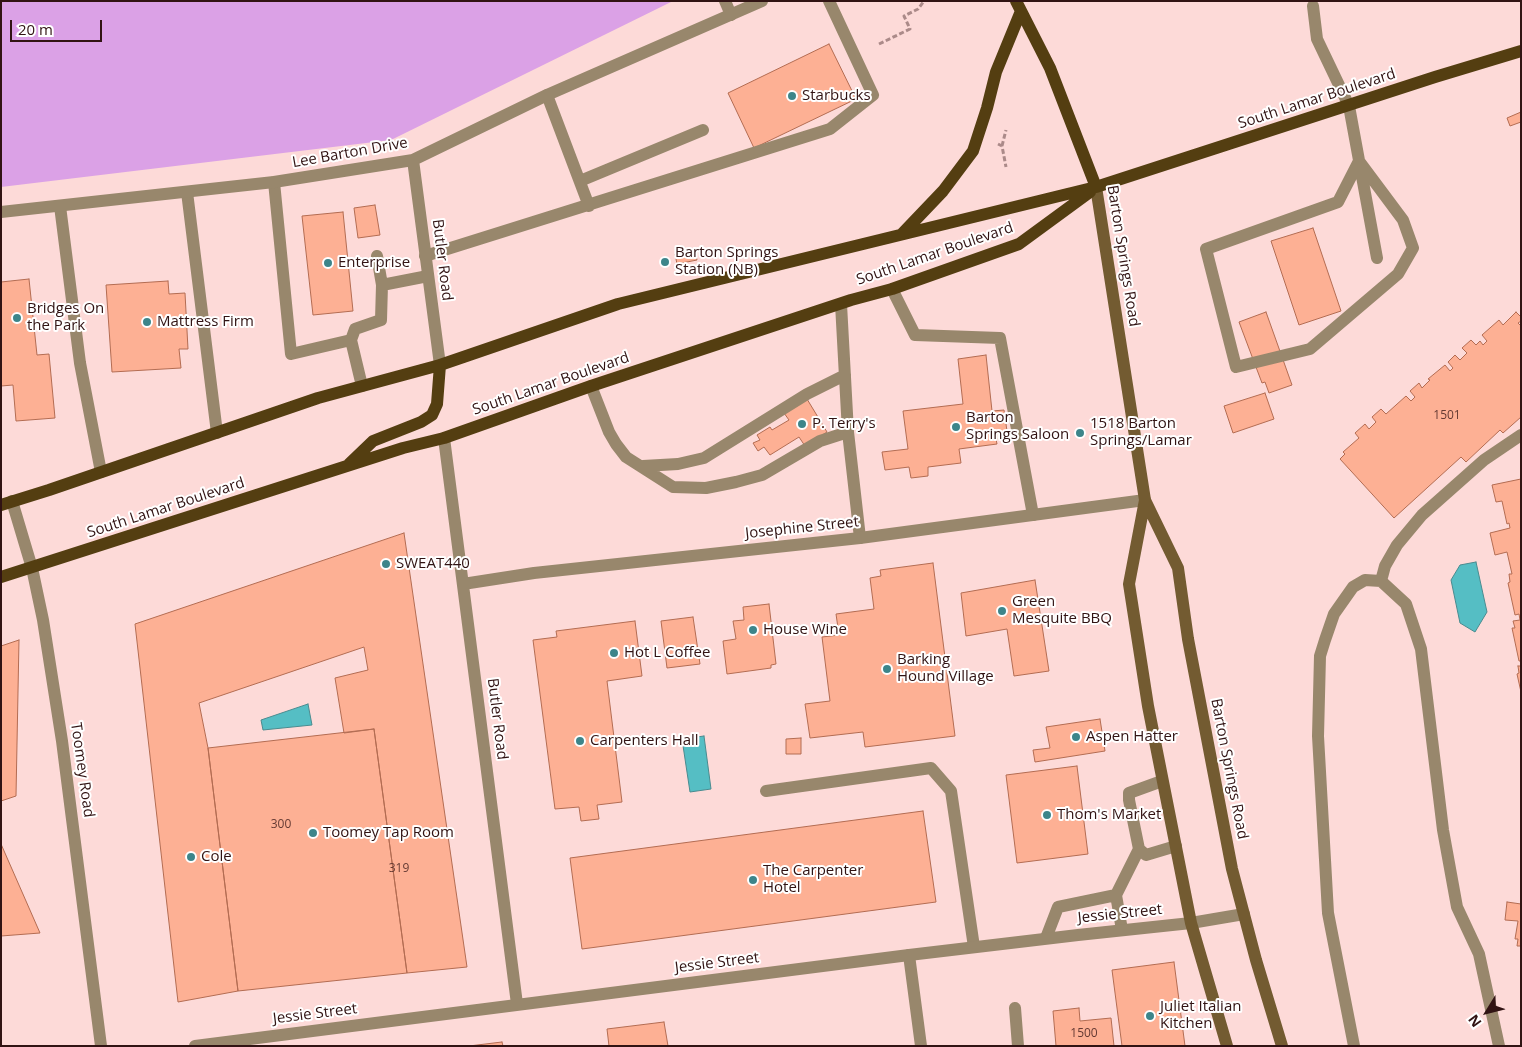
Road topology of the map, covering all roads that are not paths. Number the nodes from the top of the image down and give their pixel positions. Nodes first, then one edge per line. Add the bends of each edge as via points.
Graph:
1 (725, 1) edge
2 (762, 1) edge
3 (829, 1) edge
4 (1019, 6) edge
5 (1313, 6) dead end
6 (730, 15) junction
7 (1521, 51) edge
8 (547, 95) junction
9 (1349, 106) junction
10 (703, 130) dead end
11 (413, 160) junction
12 (1359, 161) junction
13 (580, 181) junction
14 (274, 182) junction
15 (1096, 188) junction
16 (187, 192) junction
17 (60, 206) junction
18 (589, 206) junction
19 (1, 212) edge
20 (901, 235) junction
21 (377, 256) dead end
22 (425, 256) junction
23 (1377, 258) dead end
24 (428, 276) junction
25 (382, 285) junction
26 (892, 289) junction
27 (842, 304) junction
28 (351, 340) junction
29 (440, 365) junction
30 (845, 376) junction
31 (362, 386) junction
32 (591, 386) junction
33 (848, 432) junction
34 (217, 433) junction
35 (1521, 435) edge
36 (444, 438) junction
37 (348, 466) junction
38 (643, 466) junction
39 (101, 472) junction
40 (1145, 500) junction
41 (7, 503) edge
42 (1033, 515) junction
43 (860, 538) junction
44 (32, 568) junction
45 (1, 577) edge
46 (1381, 581) junction
47 (463, 584) junction
48 (1162, 781) junction
49 (766, 791) dead end
50 (1176, 846) junction
51 (1139, 849) junction
52 (1116, 895) junction
53 (1244, 914) junction
54 (1191, 923) junction
55 (1122, 930) junction
56 (1046, 938) junction
57 (974, 947) junction
58 (909, 955) junction
59 (517, 1004) junction
60 (1015, 1008) dead end
61 (101, 1046) edge
62 (195, 1046) edge
63 (921, 1046) edge
64 (1018, 1046) edge
65 (1227, 1046) edge
66 (1282, 1046) edge
67 (1354, 1046) edge
68 (1499, 1046) edge

1 - 6 street
2 - 6 street, Lee Barton Drive
3 - 18 street via 873,95 830,129
4 - 15 main road, Barton Springs Road via 1050,68
4 - 20 main road via 973,151
5 - 9 street via 1318,39
6 - 8 street, Lee Barton Drive
7 - 9 main road, South Lamar Boulevard
8 - 11 street, Lee Barton Drive
8 - 13 street
9 - 12 street
9 - 15 main road, South Lamar Boulevard
10 - 13 street
11 - 14 street, Lee Barton Drive
11 - 22 street, Butler Road
12 - 12 street via 1403,220 1413,248 1398,274 1310,349 1236,366 1206,249 1338,202
12 - 23 street
13 - 18 street
14 - 16 street, Lee Barton Drive
14 - 28 street via 291,354
15 - 20 main road, South Lamar Boulevard
15 - 26 main road, South Lamar Boulevard via 1019,244
15 - 40 main road, Barton Springs Road
16 - 17 street, Lee Barton Drive
16 - 34 street
17 - 19 street, Lee Barton Drive
17 - 39 street via 80,363
18 - 22 street
20 - 29 main road, South Lamar Boulevard via 618,304
21 - 25 street
22 - 24 street, Butler Road
24 - 25 street
24 - 29 street, Butler Road
25 - 28 street via 381,320 355,329
26 - 27 main road, South Lamar Boulevard
26 - 42 street via 915,335 1000,338
27 - 30 street
27 - 32 main road, South Lamar Boulevard
28 - 31 street
29 - 31 main road, South Lamar Boulevard
29 - 37 main road via 437,404 432,415 373,441
30 - 33 street
30 - 38 street via 807,394 704,458 678,464
31 - 34 main road, South Lamar Boulevard
32 - 36 main road, South Lamar Boulevard
32 - 38 street via 616,444 626,457
33 - 38 street via 820,441 762,475 706,488 673,487
33 - 43 street
34 - 39 main road, South Lamar Boulevard
35 - 46 street via 1484,460 1422,515 1384,566
36 - 37 main road, South Lamar Boulevard
36 - 47 street, Butler Road
37 - 44 main road, South Lamar Boulevard
39 - 41 main road, South Lamar Boulevard
40 - 42 street, Josephine Street
40 - 48 main road, Barton Springs Road via 1129,584
40 - 53 main road, Barton Springs Road via 1178,568 1188,639 1232,869
41 - 44 street, Toomey Road
42 - 43 street, Josephine Street
43 - 47 street, Josephine Street via 534,573
44 - 45 main road, South Lamar Boulevard
44 - 61 street, Toomey Road via 41,604 62,741
46 - 67 street via 1365,580 1346,595 1334,614 1320,656 1318,736 1328,913
46 - 68 street via 1406,604 1421,649 1443,830 1457,907 1479,954
47 - 59 street, Butler Road
48 - 50 main road, Barton Springs Road
48 - 51 street via 1129,794
49 - 57 street via 931,768 951,791
50 - 51 street via 1146,855
50 - 54 main road, Barton Springs Road
51 - 52 street
52 - 55 street
52 - 56 street via 1058,907
53 - 54 street, Jessie Street
53 - 66 main road, Barton Springs Road
54 - 55 street, Jessie Street
54 - 65 main road, Barton Springs Road
55 - 56 street, Jessie Street
56 - 57 street, Jessie Street
57 - 58 street, Jessie Street
58 - 59 street, Jessie Street
58 - 63 street
59 - 62 street, Jessie Street
60 - 64 street

